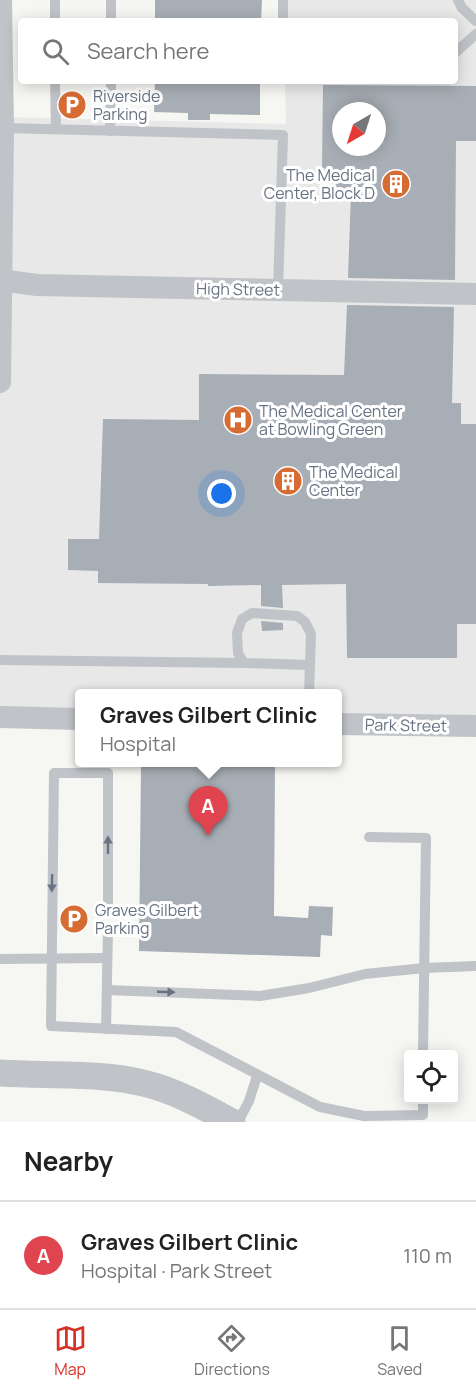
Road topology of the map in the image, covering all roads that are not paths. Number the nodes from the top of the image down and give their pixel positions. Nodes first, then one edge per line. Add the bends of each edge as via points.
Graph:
1 (1, 0) edge
2 (55, 0) edge
3 (111, 0) edge
4 (283, 0) edge
5 (458, 0) edge
6 (55, 18) edge
7 (111, 18) edge
8 (283, 18) edge
9 (476, 21) edge
10 (476, 34) edge
11 (458, 50) edge
12 (55, 84) edge
13 (111, 84) edge
14 (3, 128) junction
15 (56, 129) junction
16 (110, 131) junction
17 (1, 175) edge
18 (0, 281) edge
19 (278, 290) junction
20 (476, 294) edge
21 (0, 382) edge
22 (0, 660) edge
23 (244, 663) junction
24 (310, 665) junction
25 (309, 689) edge
26 (0, 717) edge
27 (75, 719) edge
28 (342, 724) edge
29 (476, 726) edge
30 (369, 837) dead end
31 (108, 903) dead end
32 (108, 930) dead end
33 (107, 958) junction
34 (0, 959) edge
35 (51, 960) junction
36 (476, 966) edge
37 (424, 968) junction
38 (107, 990) junction
39 (106, 1029) junction
40 (423, 1050) edge
41 (0, 1073) edge
42 (257, 1076) junction
43 (423, 1104) edge
44 (231, 1121) edge

1 - 14 street
2 - 6 lane
3 - 7 lane
4 - 8 lane
5 - 9 lane
10 - 11 lane
12 - 15 lane
13 - 16 lane
14 - 15 lane
14 - 17 street
15 - 16 lane
16 - 19 lane via 283,135
17 - 18 street
18 - 19 street, High Street
18 - 21 street
19 - 20 street, High Street
22 - 23 lane
23 - 24 lane
23 - 24 lane via 238,653 237,633 242,619 252,614 297,616 305,622 310,634
24 - 25 lane
26 - 27 street
28 - 29 street, Park Street
30 - 37 lane via 426,838
31 -> 35 lane via 108,773 54,773
32 - 33 lane
33 - 35 lane
33 - 38 lane
34 - 35 lane
35 - 39 lane via 51,1026
36 - 37 lane
38 -> 37 lane via 260,996 365,974
37 - 40 lane
38 - 39 lane
39 - 42 lane via 176,1032
41 - 44 street via 97,1076 147,1084
42 - 43 lane via 320,1107 364,1116 423,1115
42 - 44 lane via 249,1101

